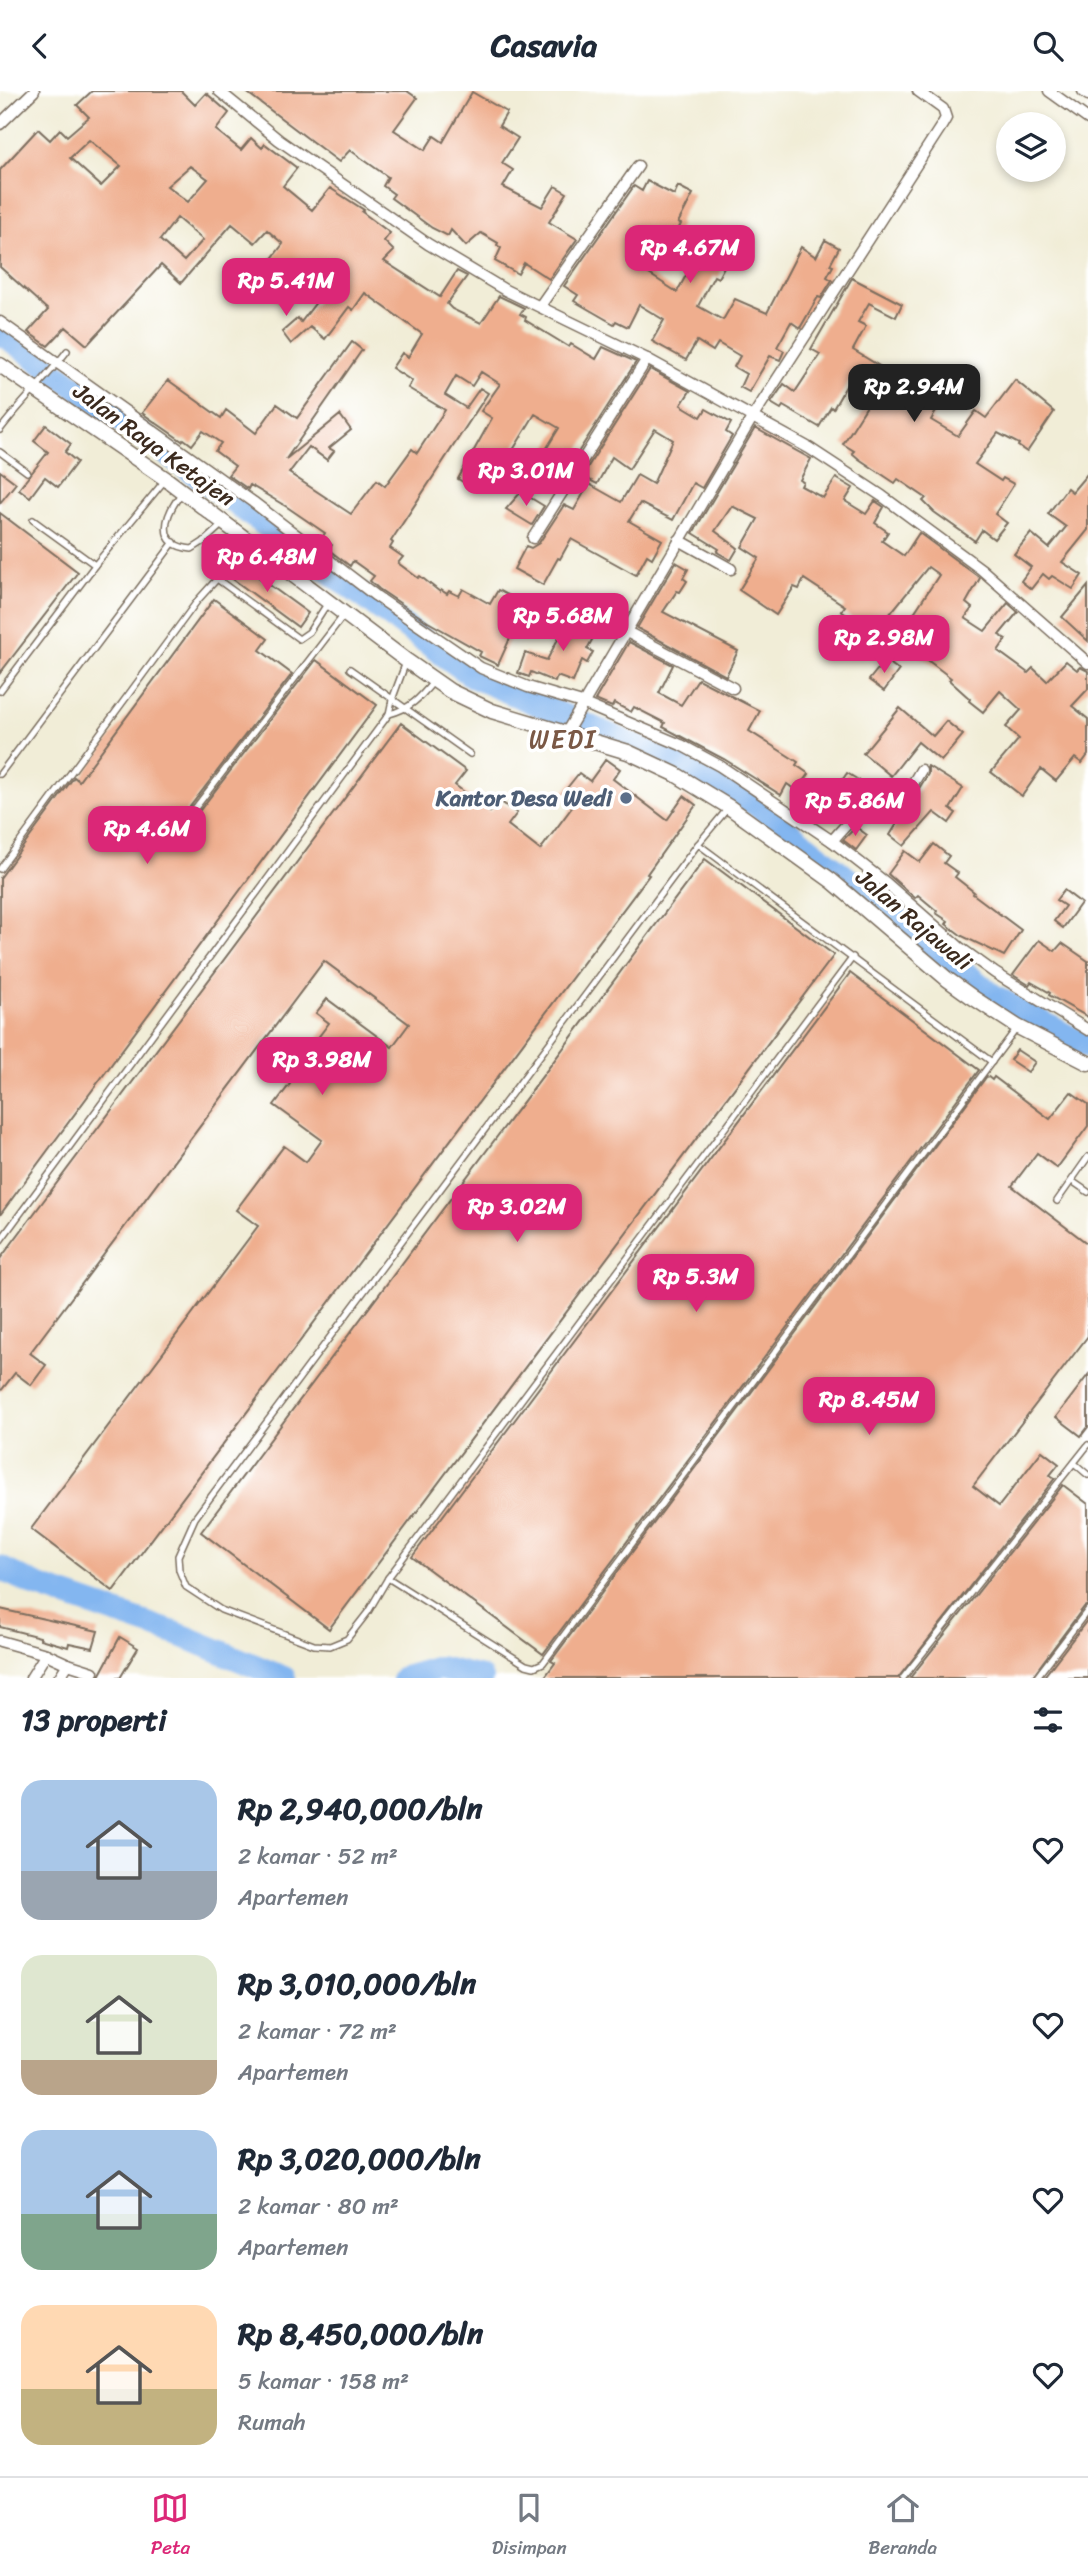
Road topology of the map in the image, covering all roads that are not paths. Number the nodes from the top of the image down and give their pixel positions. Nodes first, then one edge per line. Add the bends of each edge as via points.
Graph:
1 (34, 91) edge
2 (219, 91) edge
3 (918, 91) edge
4 (1049, 91) edge
5 (1083, 91) edge
6 (1088, 95) edge
7 (1088, 119) edge
8 (0, 124) edge
9 (638, 166) dead end
10 (540, 306) junction
11 (0, 322) edge
12 (67, 351) dead end
13 (647, 359) junction
14 (57, 364) junction
15 (0, 365) edge
16 (39, 385) junction
17 (752, 418) junction
18 (0, 430) edge
19 (0, 452) edge
20 (27, 472) dead end
21 (166, 479) junction
22 (183, 492) junction
23 (33, 520) dead end
24 (224, 523) junction
25 (242, 537) junction
26 (533, 538) dead end
27 (679, 540) junction
28 (174, 542) junction
29 (95, 565) junction
30 (731, 569) dead end
31 (217, 579) junction
32 (329, 602) junction
33 (345, 613) junction
34 (625, 631) junction
35 (407, 661) junction
36 (1088, 663) edge
37 (350, 669) dead end
38 (434, 681) junction
39 (733, 688) dead end
40 (0, 691) edge
41 (392, 700) junction
42 (580, 707) junction
43 (405, 710) junction
44 (390, 714) junction
45 (568, 730) junction
46 (470, 754) dead end
47 (921, 770) dead end
48 (0, 774) edge
49 (729, 807) junction
50 (176, 833) dead end
51 (832, 841) junction
52 (698, 844) junction
53 (0, 869) edge
54 (853, 957) junction
55 (1018, 1027) junction
56 (1088, 1030) edge
57 (992, 1062) junction
58 (1088, 1063) edge
59 (1088, 1157) edge
60 (1072, 1181) junction
61 (1088, 1192) edge
62 (1057, 1201) dead end
63 (0, 1241) edge
64 (1088, 1445) edge
65 (1074, 1463) junction
66 (1088, 1475) edge
67 (388, 1579) junction
68 (1088, 1610) edge
69 (0, 1641) edge
70 (46, 1654) junction
71 (68, 1664) junction
72 (93, 1672) dead end
73 (31, 1678) edge
74 (59, 1678) edge
75 (903, 1678) edge
76 (1036, 1678) edge

1 - 8 street
2 - 10 street via 279,140 428,244
3 - 17 street via 943,109 946,118
4 - 7 street
5 - 6 street
9 - 10 street
10 - 13 street
11 - 14 street
12 - 14 lane
13 - 17 street
13 - 26 street
14 - 16 lane
14 - 42 street via 481,668
15 - 16 street, Jalan Raya Ketajen
16 - 18 lane
16 - 21 street, Jalan Raya Ketajen
17 - 27 street
17 - 36 street via 809,448 882,496 981,569
19 - 20 lane
21 - 22 street, Jalan Raya Ketajen
21 - 29 lane
22 - 24 street, Jalan Raya Ketajen
22 - 28 lane via 166,519
23 - 29 lane
24 - 25 street, Jalan Raya Ketajen
24 - 28 lane via 192,549
25 - 31 lane
25 - 32 street, Jalan Raya Ketajen
27 - 30 street
27 - 34 street
28 - 48 lane
29 - 40 lane
31 - 32 lane via 299,639
31 - 53 lane
32 - 33 street, Jalan Raya Ketajen
33 - 35 street, Jalan Raya Ketajen
33 - 50 lane
34 - 39 street
34 - 42 street
35 - 38 street, Jalan Raya Ketajen
35 - 41 lane
37 - 41 lane
38 - 43 lane
38 - 45 street, Jalan Raya Ketajen via 492,711
41 - 43 lane
41 - 44 lane
42 - 45 street
42 - 51 street via 681,745
43 - 44 lane
43 - 46 lane
44 - 63 lane
45 - 49 street, Jalan Rajawali via 657,765
47 - 51 street via 895,814 851,819
49 - 52 lane
49 - 55 street, Jalan Rajawali via 858,901 947,979
51 - 56 street via 986,967
52 - 54 lane
52 - 67 lane via 222,1481 195,1518 178,1556 186,1587 221,1610 314,1645 330,1646 347,1639
54 - 57 lane
54 - 67 lane
55 - 57 lane
55 - 58 street, Jalan Rajawali
57 - 67 lane via 543,1663 526,1665
59 - 60 lane
60 - 61 lane
60 - 62 lane
64 - 65 lane
65 - 66 lane
65 - 75 lane
68 - 76 lane
69 - 70 street
70 - 71 street
70 - 73 street
71 - 72 street
71 - 74 street

